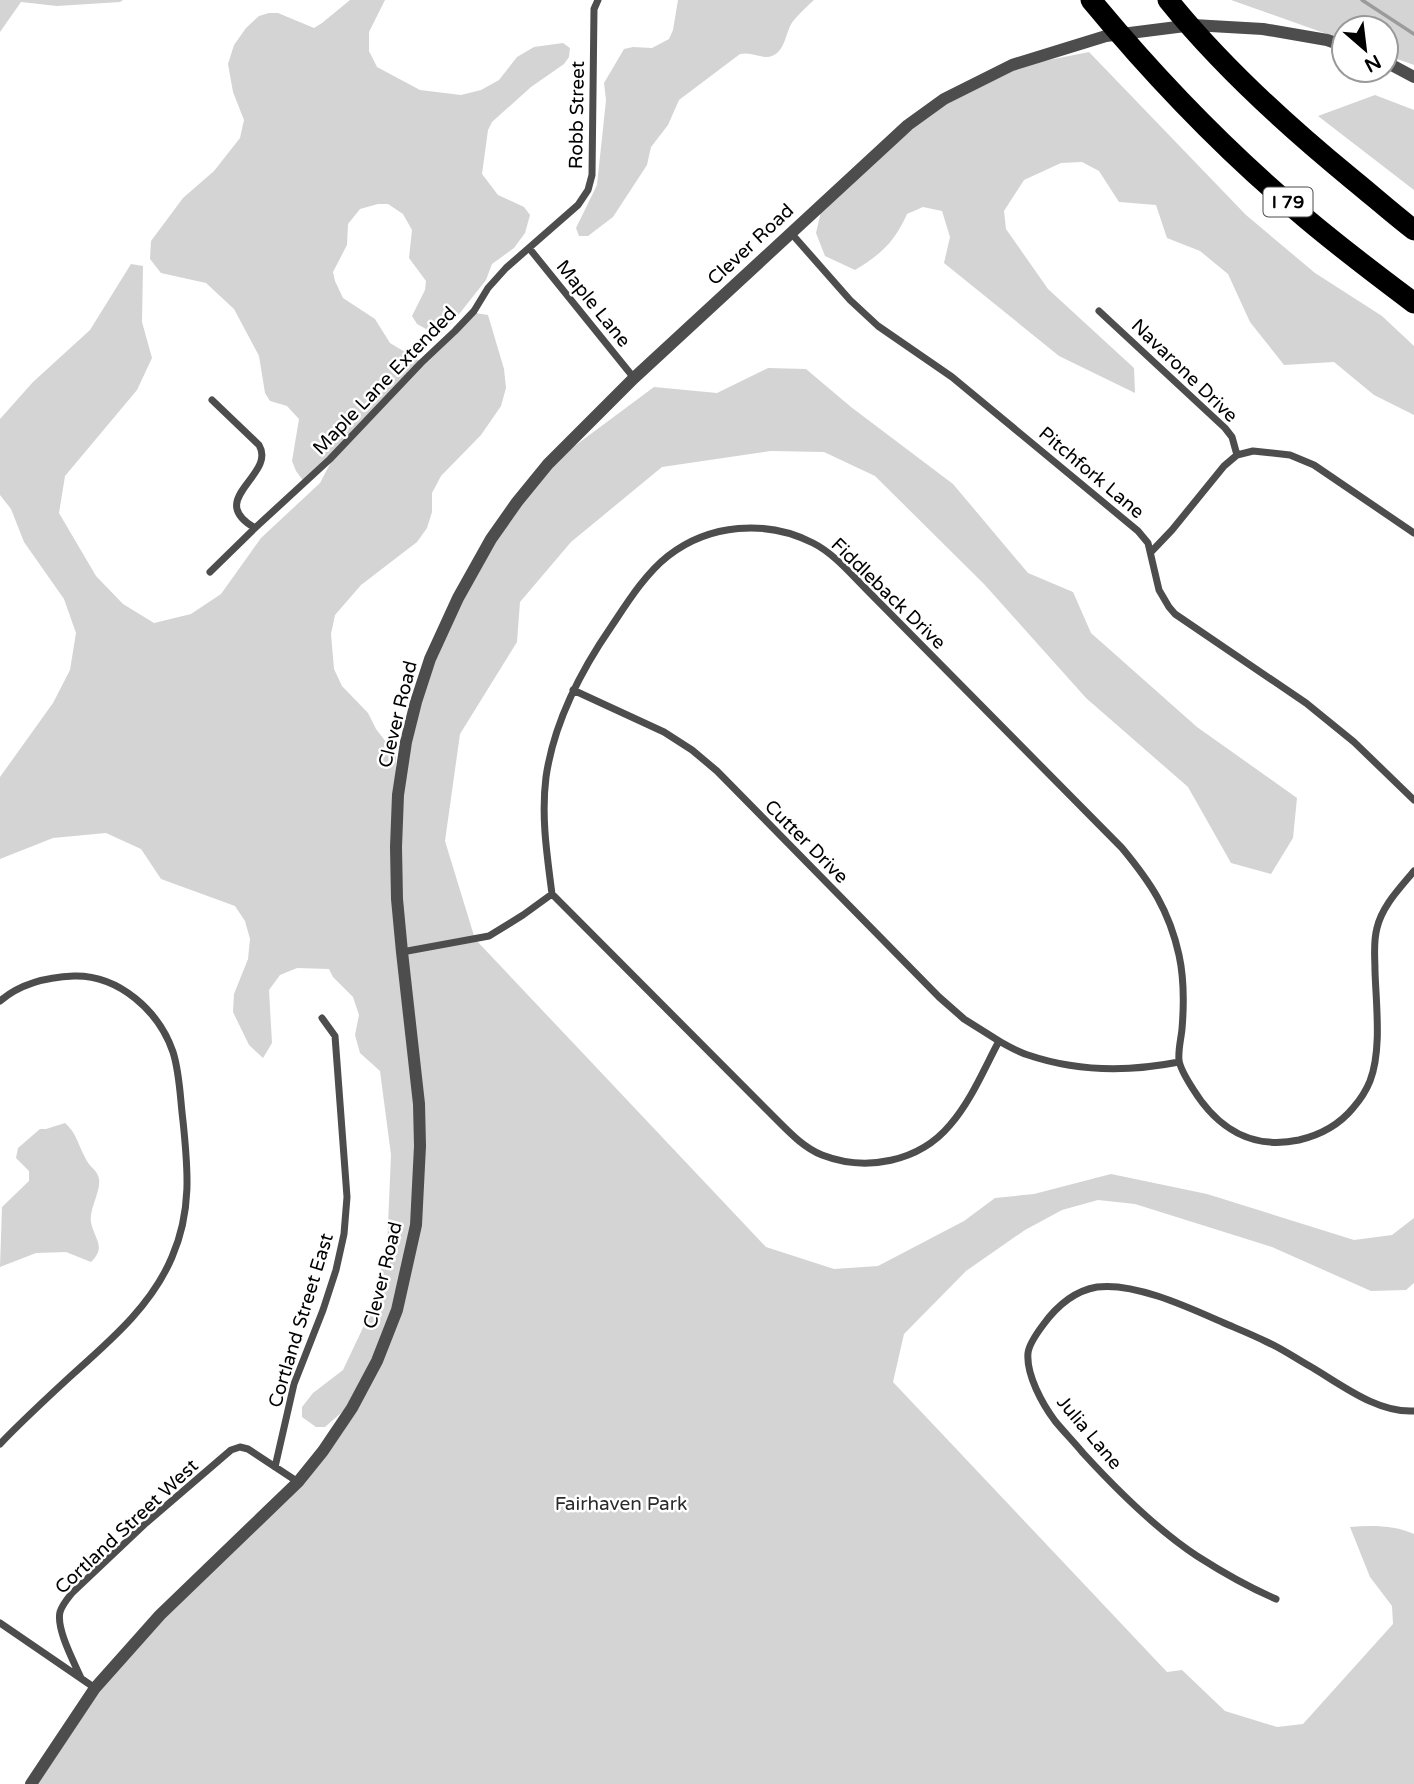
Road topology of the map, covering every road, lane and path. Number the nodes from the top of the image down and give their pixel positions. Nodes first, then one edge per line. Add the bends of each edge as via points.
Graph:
1 (598, 0) edge
2 (1091, 0) edge
3 (1168, 0) edge
4 (1330, 41) edge
5 (1414, 230) edge
6 (791, 233) junction
7 (530, 248) junction
8 (1414, 303) edge
9 (1099, 311) dead end
10 (634, 378) junction
11 (212, 400) dead end
12 (1237, 455) junction
13 (254, 528) junction
14 (1414, 533) edge
15 (1151, 552) junction
16 (210, 572) dead end
17 (573, 690) junction
18 (1414, 800) edge
19 (1414, 871) edge
20 (552, 894) junction
21 (402, 952) junction
22 (0, 1001) edge
23 (322, 1018) dead end
24 (999, 1041) junction
25 (1179, 1062) junction
26 (1414, 1411) edge
27 (0, 1444) edge
28 (275, 1466) junction
29 (298, 1482) junction
30 (1276, 1599) dead end
31 (0, 1623) edge
32 (81, 1678) junction
33 (95, 1688) junction
34 (31, 1784) edge

1 - 7 street, Robb Street via 594,9 588,191
2 - 8 highway, I 79 via 1171,91 1296,211
3 - 5 highway via 1259,97
4 - 6 street, Clever Road via 1263,29 1193,26 1106,36 1012,65 944,99 908,125
6 - 10 street, Clever Road
6 - 15 street, Pitchfork Lane via 878,326 952,377 1138,531
7 - 10 street, Maple Lane
7 - 13 street, Maple Lane Extended via 506,268 474,311 330,459
9 - 12 street, Navarone Drive via 1225,428
10 - 21 street, Clever Road via 548,464 517,502 458,598 430,659 406,741 398,795 397,899
11 - 13 street via 262,450 263,456 236,504 237,513
12 - 14 street via 1253,451 1290,454 1314,465
12 - 15 street
13 - 16 street, Maple Lane Extended
15 - 18 street, Pitchfork Lane via 1159,590 1175,614 1307,703
17 - 20 street, Fiddleback Drive via 555,736 547,777 544,814
17 - 24 street, Cutter Drive via 692,750 939,997
17 - 25 street, Fiddleback Drive via 597,647 646,579 688,542 722,530 752,527 785,532 814,544 866,588 1144,874 1163,905 1180,958
19 - 25 street via 1390,900 1377,928 1375,1064 1361,1099 1348,1114 1324,1131 1297,1140 1269,1142 1242,1136 1213,1116
20 - 21 street via 489,936
20 - 24 street via 776,1119 821,1154 852,1163 883,1162 929,1145 964,1106
21 - 29 street, Clever Road via 419,1104 416,1225 397,1310 377,1362 352,1408
22 - 27 street via 24,985 52,977 82,976 121,989 151,1013 173,1051 177,1069 188,1188 184,1222 155,1290 110,1341
23 - 28 street, Cortland Street East via 335,1036 346,1185 344,1234 323,1310 294,1384
24 - 25 street via 1027,1055 1071,1066 1116,1070
26 - 30 street, Julia Lane via 1383,1407 1268,1342 1185,1306 1131,1290 1097,1287 1074,1295 1054,1310 1037,1333 1028,1352 1040,1396 1092,1462 1124,1496 1195,1555
28 - 29 street, Cortland Street West
28 - 32 street, Cortland Street West via 248,1449 231,1450 72,1593 60,1612 60,1622
29 - 33 street, Clever Road via 160,1615
31 - 32 street
32 - 33 street
33 - 34 street, Clever Road

